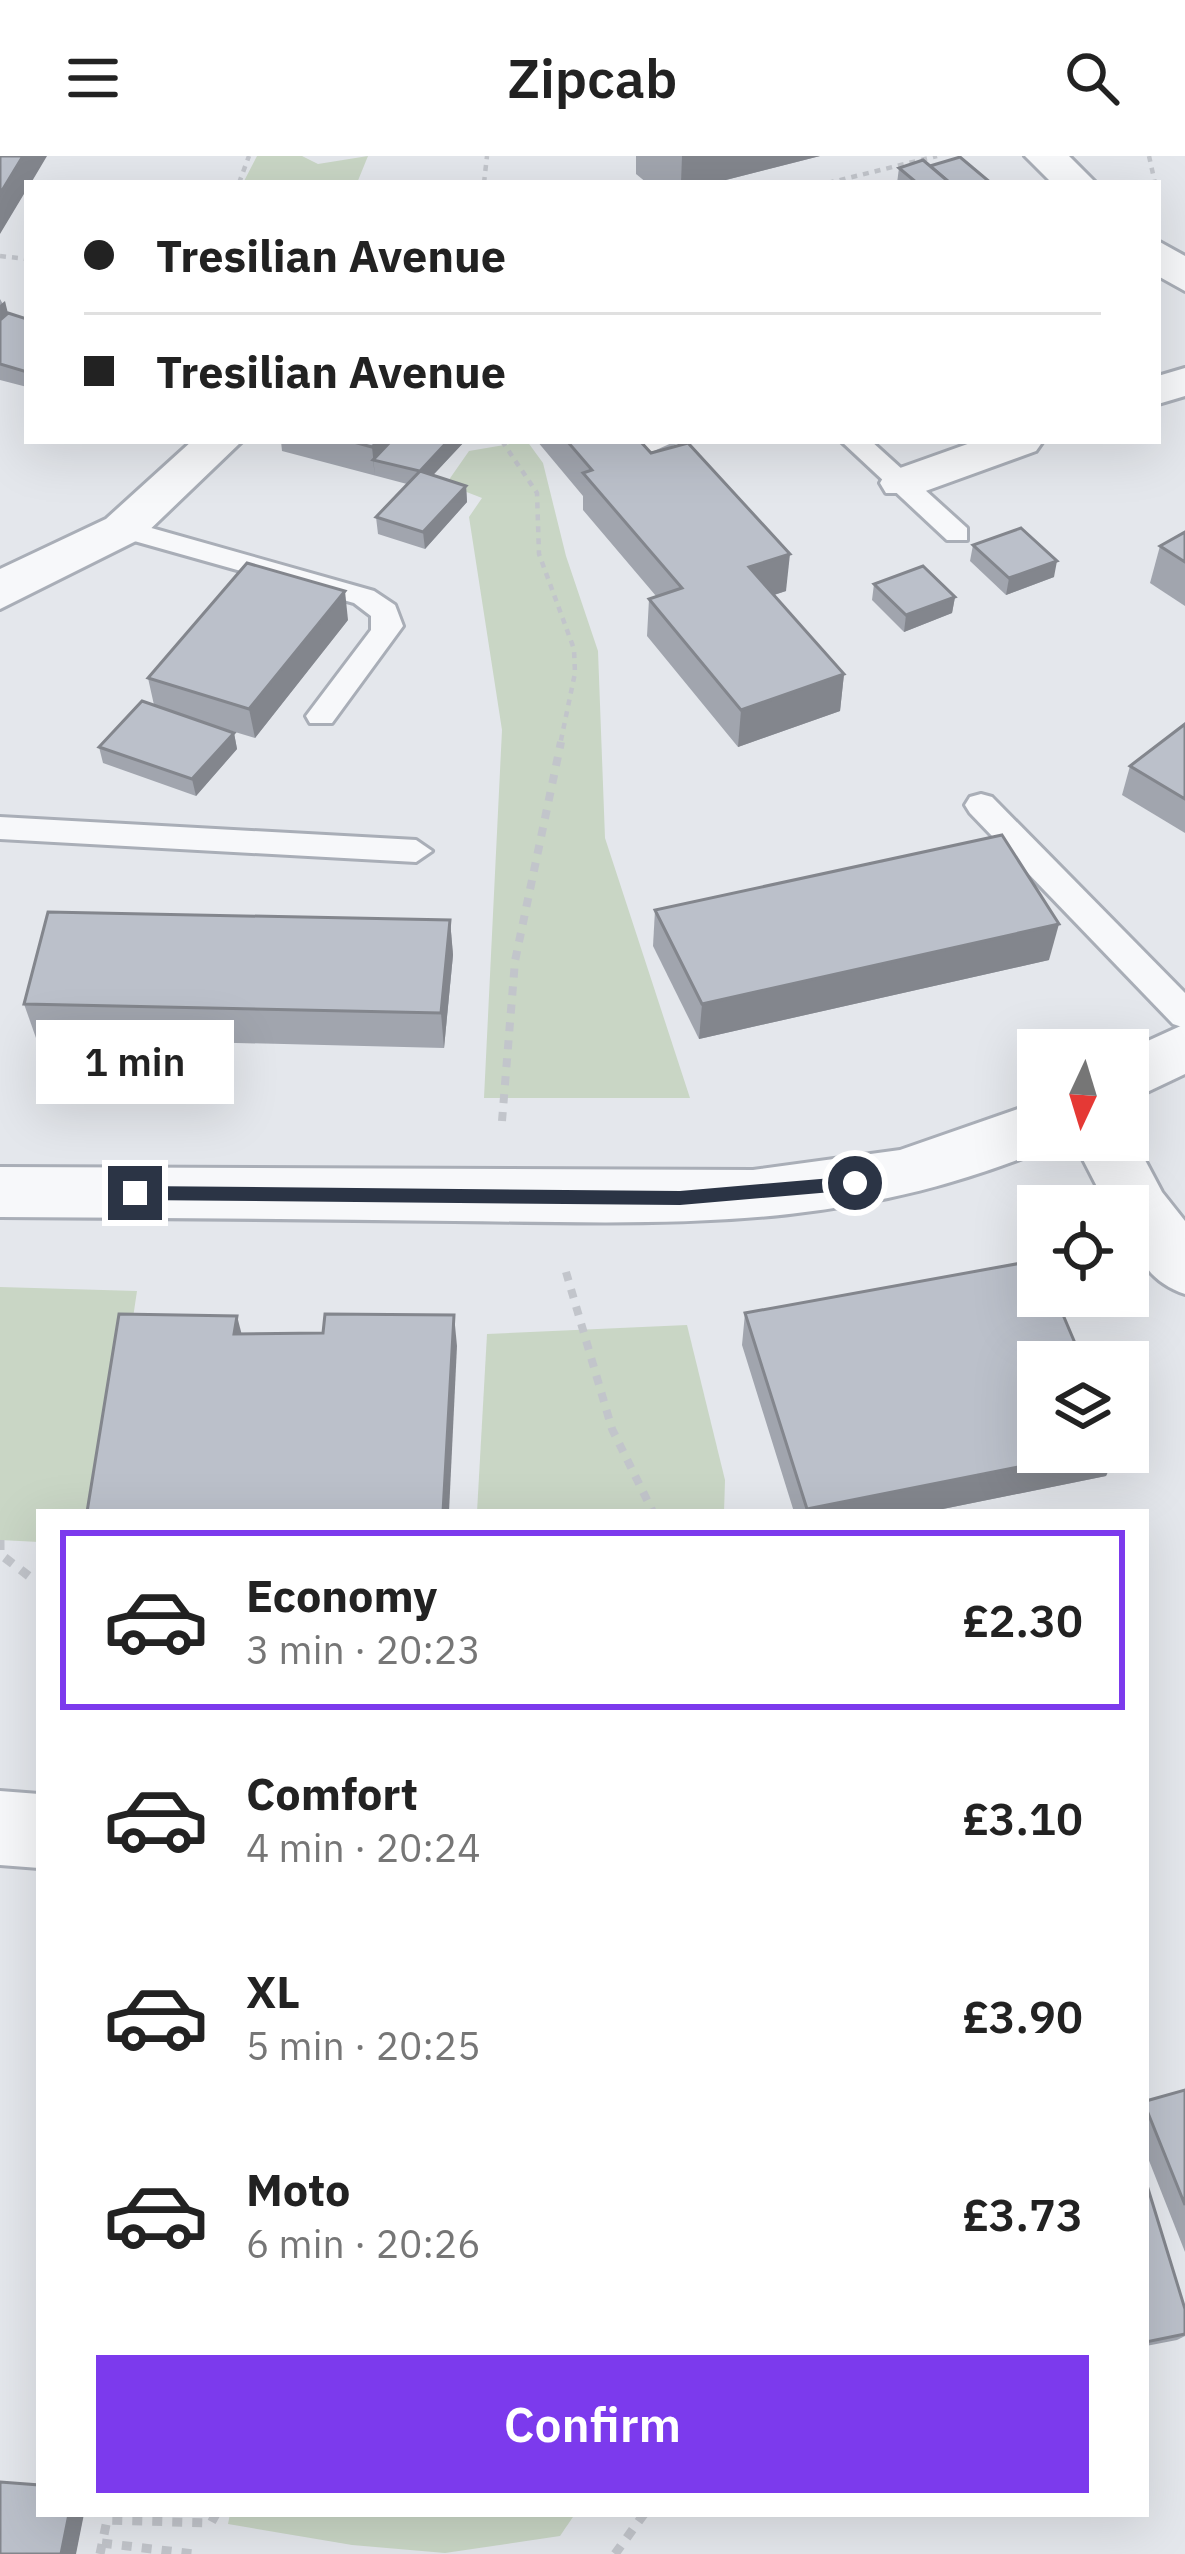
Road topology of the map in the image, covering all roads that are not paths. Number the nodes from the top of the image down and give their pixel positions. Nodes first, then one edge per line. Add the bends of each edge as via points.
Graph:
1 (1046, 156) edge
2 (1073, 180) edge
3 (1161, 253) edge
4 (1185, 278) edge
5 (216, 444) edge
6 (858, 444) edge
7 (1012, 444) edge
8 (904, 483) junction
9 (123, 529) junction
10 (957, 535) dead end
11 (0, 594) edge
12 (321, 716) dead end
13 (982, 805) dead end
14 (0, 828) edge
15 (416, 851) dead end
16 (1185, 1015) edge
17 (1185, 1046) edge
18 (1149, 1066) edge
19 (1017, 1136) edge
20 (1115, 1161) edge
21 (0, 1192) edge
22 (1185, 1268) edge
23 (0, 1828) edge
24 (36, 1831) edge

1 - 2 street
3 - 4 street
5 - 9 street
6 - 8 lane
7 - 8 street
8 - 10 lane
9 - 11 street
9 - 12 lane via 380,607 385,633
13 - 16 lane
14 - 15 lane
17 - 18 street
19 - 21 street via 855,1183 680,1198
20 - 22 street
23 - 24 street

